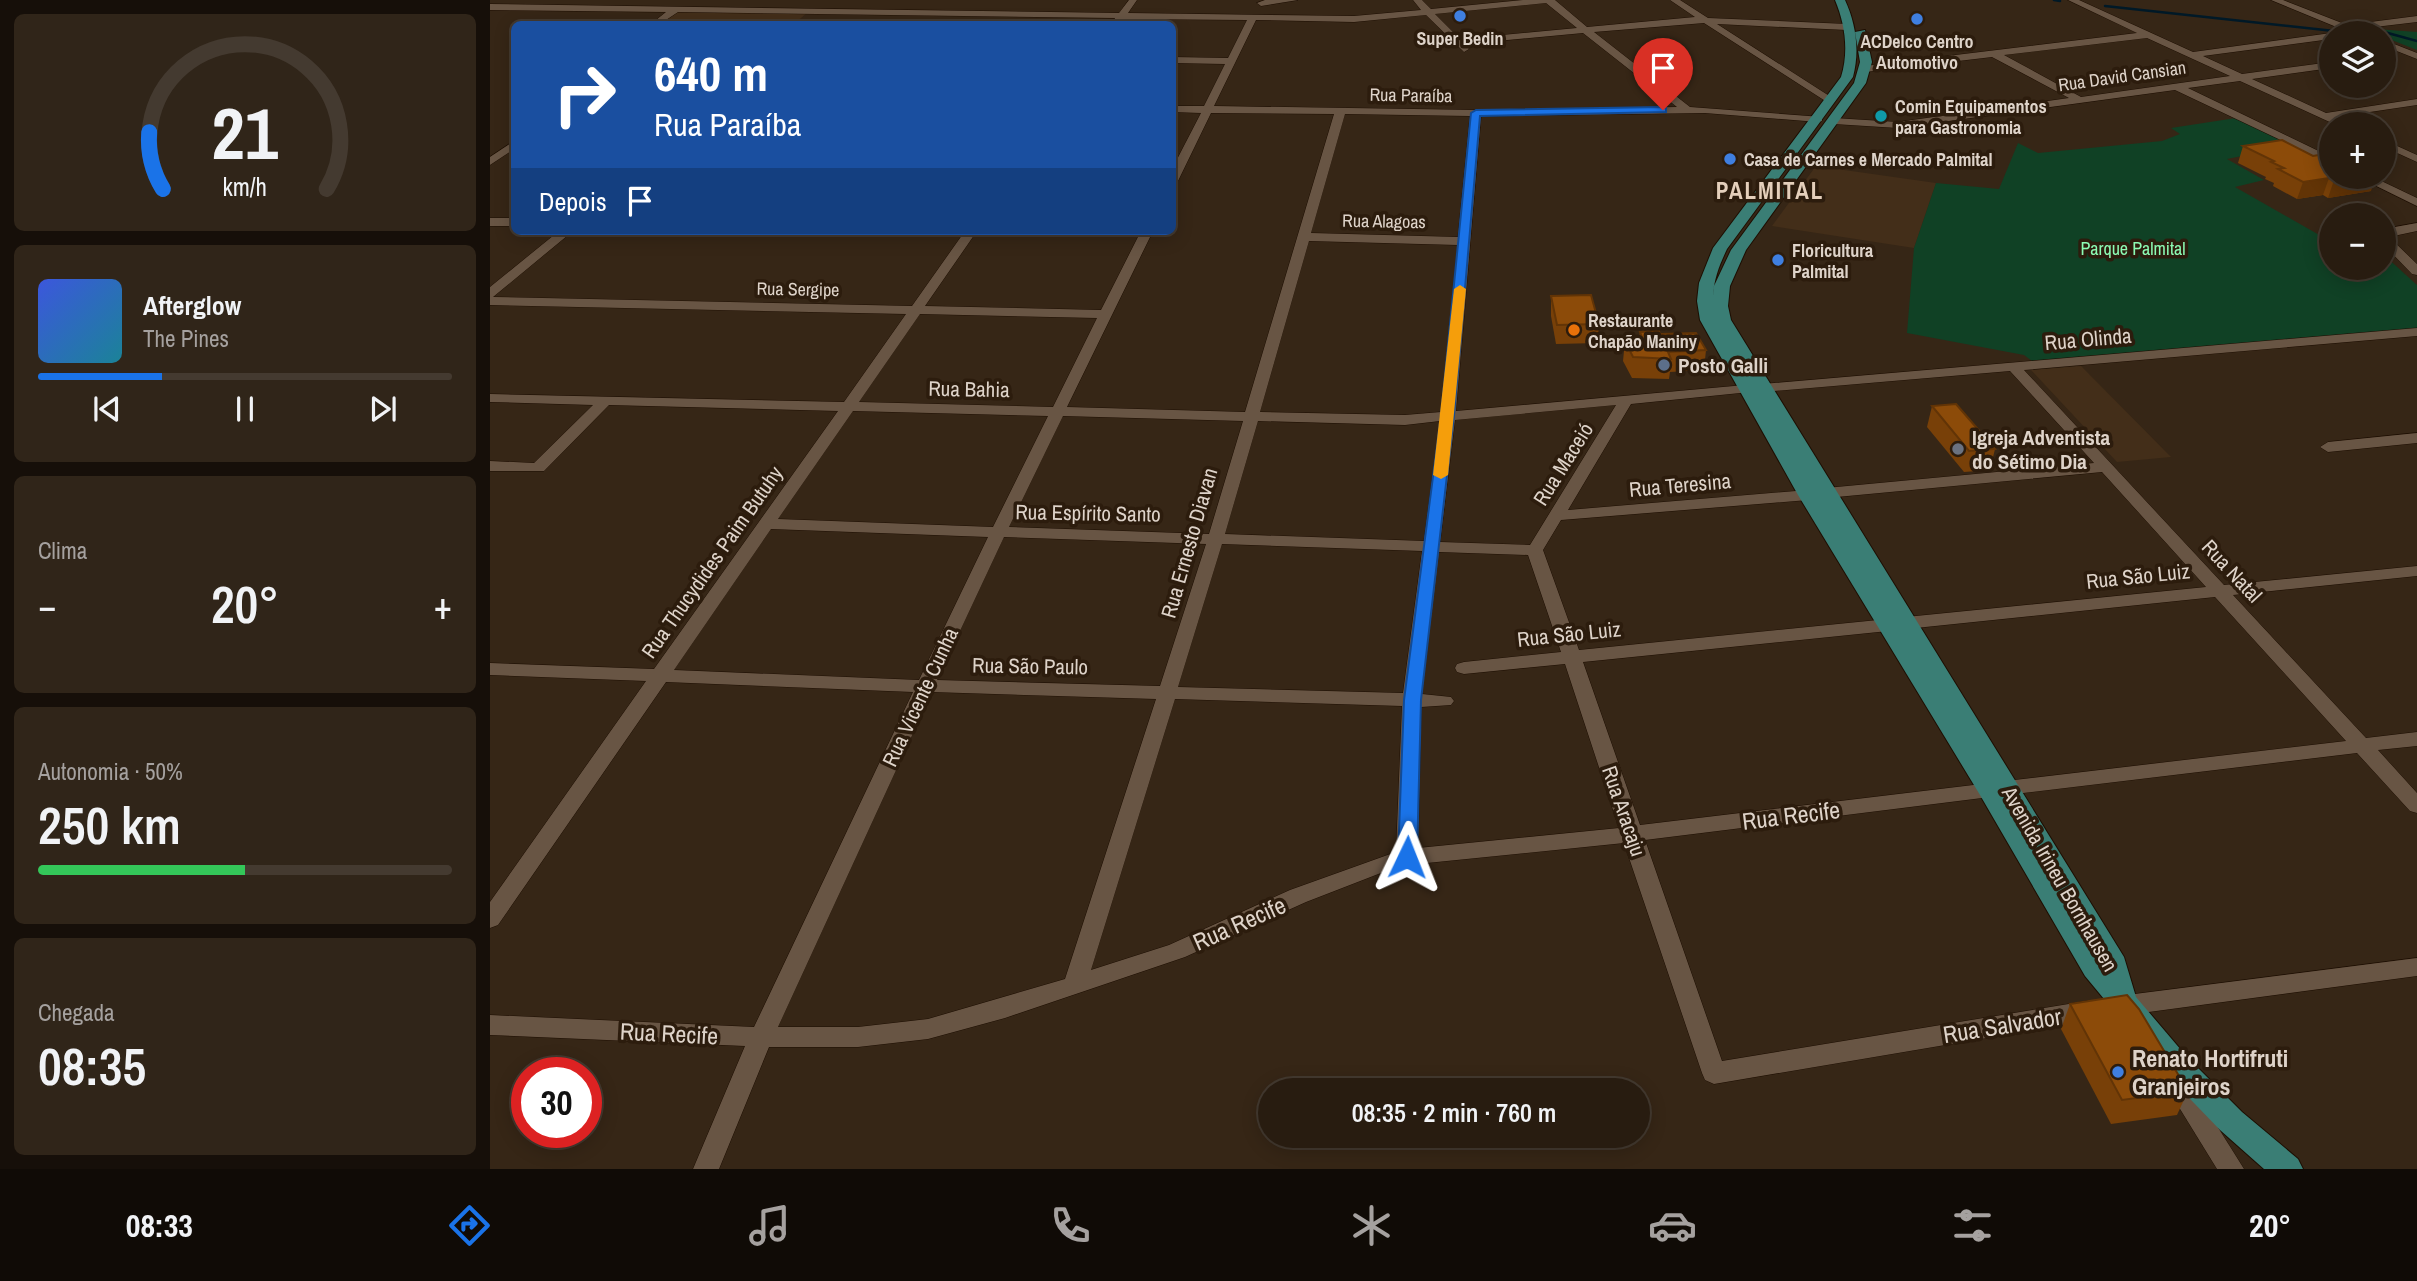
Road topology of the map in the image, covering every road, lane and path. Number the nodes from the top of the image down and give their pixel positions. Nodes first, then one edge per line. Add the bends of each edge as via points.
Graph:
1 (588, 0) edge
2 (689, 0) edge
3 (826, 0) edge
4 (976, 0) edge
5 (1133, 0) edge
6 (1294, 0) edge
7 (1417, 0) edge
8 (1549, 0) edge
9 (1674, 0) edge
10 (1840, 0) edge
11 (1851, 0) edge
12 (2072, 0) edge
13 (2276, 0) edge
14 (2283, 0) edge
15 (1261, 3) dead end
16 (490, 7) edge
17 (574, 9) junction
18 (676, 10) junction
19 (813, 11) junction
20 (1430, 12) junction
21 (962, 14) junction
22 (1253, 18) junction
23 (2417, 19) edge
24 (1703, 20) junction
25 (660, 21) edge
26 (802, 21) edge
27 (956, 21) edge
28 (1119, 21) edge
29 (2327, 21) edge
30 (2396, 23) edge
31 (1854, 27) junction
32 (1585, 29) junction
33 (2148, 35) junction
34 (2319, 38) edge
35 (2396, 48) edge
36 (1994, 54) junction
37 (2191, 55) junction
38 (2414, 55) edge
39 (2396, 57) edge
40 (1176, 60) edge
41 (1230, 61) junction
42 (2319, 67) edge
43 (1865, 69) junction
44 (2240, 77) junction
45 (2176, 86) junction
46 (2078, 99) junction
47 (1838, 102) junction
48 (2417, 103) edge
49 (1176, 109) edge
50 (1206, 109) junction
51 (1686, 109) junction
52 (1340, 112) junction
53 (2353, 112) edge
54 (1476, 113) junction
55 (2319, 113) edge
56 (1818, 119) junction
57 (1834, 121) junction
58 (511, 146) edge
59 (2396, 149) edge
60 (511, 155) edge
61 (2319, 155) edge
62 (493, 157) edge
63 (2417, 159) edge
64 (1176, 173) edge
65 (2389, 189) edge
66 (2417, 202) edge
67 (490, 222) edge
68 (511, 222) edge
69 (2417, 227) edge
70 (2396, 233) edge
71 (562, 235) edge
72 (968, 235) edge
73 (1145, 235) edge
74 (1303, 237) junction
75 (1465, 241) junction
76 (2396, 249) edge
77 (2417, 271) edge
78 (490, 295) edge
79 (490, 302) edge
80 (916, 310) junction
81 (1105, 314) junction
82 (2417, 332) edge
83 (2013, 366) junction
84 (1754, 388) junction
85 (490, 398) edge
86 (1627, 399) junction
87 (605, 401) junction
88 (848, 407) junction
89 (1057, 412) junction
90 (1448, 415) junction
91 (1250, 417) junction
92 (2417, 438) edge
93 (2328, 447) dead end
94 (490, 466) edge
95 (2106, 467) junction
96 (1817, 494) junction
97 (1555, 516) junction
98 (766, 524) junction
99 (1000, 533) junction
100 (1216, 538) junction
101 (1432, 545) junction
102 (1535, 550) junction
103 (2417, 571) edge
104 (2220, 591) junction
105 (1897, 624) junction
106 (1572, 657) junction
107 (1464, 668) dead end
108 (490, 669) edge
109 (660, 675) junction
110 (925, 686) junction
111 (1169, 691) junction
112 (1412, 700) junction
113 (1444, 701) dead end
114 (2417, 739) edge
115 (2362, 746) junction
116 (1998, 789) junction
117 (2417, 806) edge
118 (1632, 834) junction
119 (1407, 857) junction
120 (490, 919) edge
121 (2417, 967) edge
122 (1074, 984) junction
123 (2126, 1005) junction
124 (490, 1025) edge
125 (761, 1037) junction
126 (1714, 1073) joint
127 (706, 1169) edge
128 (2231, 1169) edge
129 (2287, 1169) edge

1 - 17 street
2 - 18 street
3 - 19 street
4 - 21 street
5 - 28 street
6 - 15 street
7 - 20 street
8 - 20 street
8 - 32 street
9 - 24 street
10 - 31 main road, Avenida Irineu Bornhausen
11 - 31 main road, Avenida Irineu Bornhausen
12 - 33 street
13 - 14 street
13 - 29 street
16 - 17 street
17 - 18 street
18 - 19 street
18 - 25 street
19 - 21 street
19 - 26 street
20 - 22 street via 1354,19
20 - 32 street via 1461,46
21 - 27 street
21 - 28 street
22 - 28 street
22 - 41 street
23 - 30 street
24 - 31 street
24 - 32 street
24 - 47 street
31 - 43 main road, Avenida Irineu Bornhausen
31 - 47 main road, Avenida Irineu Bornhausen via 1851,67
32 - 51 street
33 - 36 street
33 - 37 street
34 - 37 street
35 - 38 street
36 - 43 street
36 - 46 street
37 - 44 street
38 - 39 street
40 - 41 street
41 - 50 street
42 - 44 street, Rua David Cansian
43 - 47 main road, Avenida Irineu Bornhausen via 1860,83
44 - 45 street, Rua David Cansian
44 - 55 street
45 - 46 street, Rua David Cansian
45 - 61 street
46 - 57 street, Rua David Cansian via 1898,125
47 - 56 main road, Avenida Irineu Bornhausen
47 - 57 main road, Avenida Irineu Bornhausen
48 - 53 street
49 - 50 street, Rua Paraíba
50 - 52 street, Rua Paraíba
50 - 64 street
51 - 54 street, Rua Paraíba
51 - 56 street, Rua Paraíba
52 - 54 street, Rua Paraíba
52 - 74 street, Rua Ernesto Diavan
54 - 75 street
56 - 84 main road, Avenida Irineu Bornhausen via 1741,218 1707,275 1704,306 1708,320
57 - 84 main road, Avenida Irineu Bornhausen via 1738,250 1725,276 1720,306 1723,320
58 - 62 street
59 - 63 street
60 - 62 street
65 - 66 street
67 - 68 street
69 - 70 street
71 - 78 street
72 - 80 street, Rua Thucydides Paim Butuhy
73 - 81 street, Rua Vicente Cunha
74 - 75 street, Rua Alagoas
74 - 91 street, Rua Ernesto Diavan
75 - 90 street
76 - 77 street
79 - 80 street, Rua Sergipe
80 - 81 street, Rua Sergipe
80 - 88 street, Rua Thucydides Paim Butuhy
81 - 89 street, Rua Vicente Cunha
82 - 83 street, Rua Olinda
83 - 84 street, Rua Olinda
83 - 95 street, Rua Natal
84 - 86 street, Rua Olinda
84 - 96 main road, Avenida Irineu Bornhausen
85 - 87 street, Rua Bahia
86 - 90 street, Rua Olinda
86 - 97 street, Rua Maceió
87 - 88 street, Rua Bahia
87 - 94 street via 538,468
88 - 89 street, Rua Bahia
88 - 98 street, Rua Thucydides Paim Butuhy
89 - 91 street, Rua Bahia
89 - 99 street, Rua Vicente Cunha
90 - 91 street, Rua Bahia via 1405,419
90 - 101 street
91 - 100 street, Rua Ernesto Diavan
92 - 93 street
95 - 96 street, Rua Teresina
95 - 104 street, Rua Natal
96 - 97 street, Rua Teresina
96 - 105 main road, Avenida Irineu Bornhausen
97 - 102 street, Rua Maceió
98 - 99 street, Rua Espírito Santo
98 - 109 street, Rua Thucydides Paim Butuhy
99 - 100 street, Rua Espírito Santo
99 - 110 street, Rua Vicente Cunha
100 - 101 street, Rua Espírito Santo
100 - 111 street, Rua Ernesto Diavan
101 - 102 street, Rua Espírito Santo
101 - 112 street
102 - 106 street, Rua Aracaju
103 - 104 street, Rua São Luiz
104 - 105 street, Rua São Luiz
104 - 115 street, Rua Natal
105 - 106 street, Rua São Luiz
105 - 116 main road, Avenida Irineu Bornhausen
106 - 107 street, Rua São Luiz
106 - 118 street, Rua Aracaju
108 - 109 street, Rua São Paulo
109 - 110 street, Rua São Paulo
109 - 120 street, Rua Thucydides Paim Butuhy
110 - 111 street, Rua São Paulo
110 - 125 street, Rua Vicente Cunha
111 - 112 street, Rua São Paulo
111 - 122 street, Rua Ernesto Diavan
112 - 113 street, Rua São Paulo
112 - 119 street
114 - 115 street, Rua Recife
115 - 116 street, Rua Recife
115 - 117 street, Rua Natal
116 - 118 street, Rua Recife
116 - 123 main road, Avenida Irineu Bornhausen via 2095,968
118 - 119 street, Rua Recife
118 - 126 street, Rua Aracaju
119 - 122 street, Rua Recife via 1298,896 1177,951
121 - 123 street, Rua Salvador
122 - 125 street, Rua Recife via 928,1028 858,1037
123 - 126 street, Rua Salvador
123 - 128 street
123 - 129 main road, Avenida Irineu Bornhausen via 2231,1122
124 - 125 street, Rua Recife
125 - 127 street, Rua Vicente Cunha

